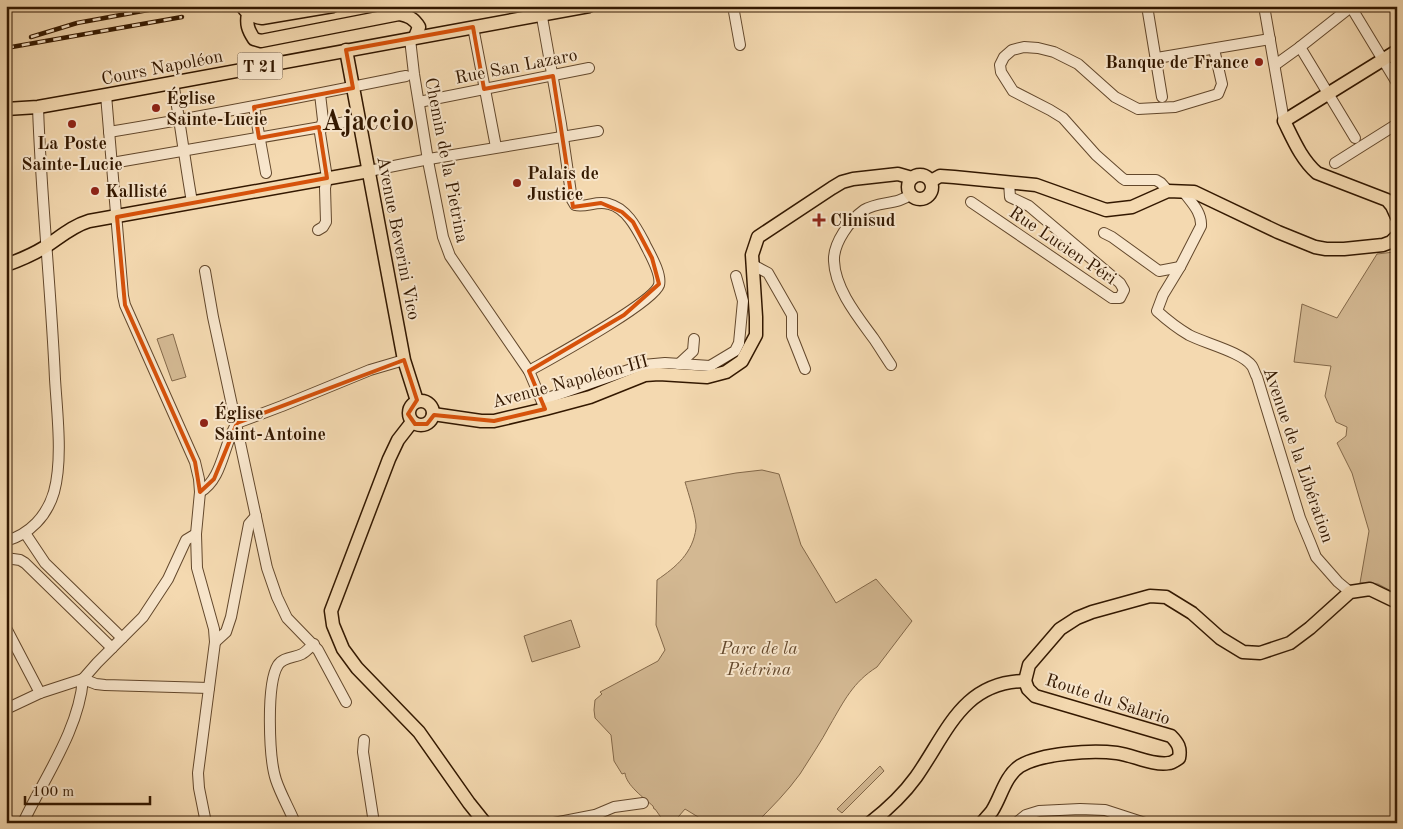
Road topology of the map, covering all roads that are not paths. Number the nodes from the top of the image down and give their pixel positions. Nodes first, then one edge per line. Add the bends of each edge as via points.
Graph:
1 (333, 6) edge
2 (590, 6) edge
3 (733, 6) edge
4 (1147, 6) edge
5 (1264, 6) edge
6 (1352, 6) edge
7 (245, 10) edge
8 (282, 10) edge
9 (540, 11) edge
10 (473, 27) junction
11 (412, 38) junction
12 (1270, 39) junction
13 (740, 45) dead end
14 (1300, 47) junction
15 (1214, 49) junction
16 (346, 50) junction
17 (1397, 51) edge
18 (1157, 58) junction
19 (1383, 60) junction
20 (1275, 64) junction
21 (589, 68) dead end
22 (406, 76) dead end
23 (553, 76) junction
24 (173, 82) junction
25 (1397, 83) edge
26 (353, 86) junction
27 (484, 89) junction
28 (320, 94) junction
29 (1328, 94) junction
30 (106, 95) junction
31 (1162, 97) dead end
32 (419, 102) junction
33 (38, 107) junction
34 (254, 107) junction
35 (6, 109) edge
36 (359, 119) junction
37 (180, 121) junction
38 (1284, 121) junction
39 (1397, 124) edge
40 (322, 127) junction
41 (598, 131) dead end
42 (109, 132) junction
43 (563, 136) junction
44 (260, 138) junction
45 (1355, 138) dead end
46 (496, 147) junction
47 (183, 151) junction
48 (428, 159) junction
49 (112, 163) junction
50 (1335, 163) dead end
51 (368, 171) junction
52 (266, 173) dead end
53 (327, 178) junction
54 (912, 178) junction
55 (931, 181) junction
56 (1009, 182) junction
57 (1168, 191) junction
58 (1183, 191) junction
59 (911, 194) junction
60 (192, 202) junction
61 (971, 202) dead end
62 (1397, 215) edge
63 (117, 217) junction
64 (318, 230) dead end
65 (1104, 233) dead end
66 (1397, 236) edge
67 (46, 246) junction
68 (6, 266) edge
69 (753, 266) junction
70 (1180, 267) junction
71 (205, 271) dead end
72 (736, 276) dead end
73 (694, 339) dead end
74 (404, 360) junction
75 (679, 364) junction
76 (891, 364) dead end
77 (805, 369) dead end
78 (529, 371) junction
79 (417, 402) junction
80 (547, 403) junction
81 (433, 414) junction
82 (237, 422) junction
83 (412, 422) junction
84 (200, 492) junction
85 (256, 516) junction
86 (25, 533) junction
87 (196, 534) junction
88 (6, 541) edge
89 (6, 558) edge
90 (1350, 592) junction
91 (1397, 602) edge
92 (6, 628) edge
93 (122, 638) junction
94 (215, 642) junction
95 (314, 644) junction
96 (112, 648) junction
97 (83, 679) junction
98 (1025, 681) junction
99 (209, 688) junction
100 (40, 693) junction
101 (346, 702) dead end
102 (6, 709) edge
103 (364, 740) dead end
104 (643, 803) dead end
105 (23, 823) edge
106 (206, 823) edge
107 (295, 823) edge
108 (374, 823) edge
109 (412, 823) edge
110 (420, 823) edge
111 (485, 823) edge
112 (554, 823) edge
113 (870, 823) edge
114 (982, 823) edge
115 (1016, 823) edge
116 (1146, 823) edge

1 - 8 main road
2 - 9 main road, Cours Napoléon / T 21
3 - 13 street
4 - 18 street
5 - 12 street
6 - 14 street
6 - 19 street
7 - 8 main road via 262,18
7 - 11 main road via 248,31 254,39 261,41 399,14 409,16 419,27
9 - 10 main road, Cours Napoléon / T 21
9 - 23 street
10 - 11 main road, Cours Napoléon / T 21
10 - 27 street
11 - 16 main road, Cours Napoléon / T 21
11 - 32 street, Chemin de la Pietrina
12 - 15 street
12 - 20 street
14 - 20 street
14 - 29 street
15 - 18 street
15 - 57 street via 1222,84 1218,94 1175,107 1138,109 1115,97 1078,64 1038,48 1012,50 1000,65 1012,91 1062,118 1122,178 1156,180
16 - 24 main road, Cours Napoléon / T 21
16 - 26 main road, Avenue Beverini Vico
17 - 19 main road
18 - 31 street
19 - 25 street
19 - 29 main road
20 - 38 street
21 - 23 street, Rue San Lazaro
22 - 26 street
23 - 27 street, Rue San Lazaro
23 - 43 street
24 - 30 main road, Cours Napoléon / T 21
24 - 37 street
26 - 28 street
26 - 36 main road, Avenue Beverini Vico
27 - 32 street, Rue San Lazaro
27 - 46 street
28 - 34 street
28 - 40 street
29 - 38 main road
29 - 45 street
30 - 33 main road, Cours Napoléon / T 21
30 - 42 street
32 - 48 street, Chemin de la Pietrina
33 - 35 main road, Cours Napoléon / T 21
33 - 67 street
34 - 37 street
34 - 44 street
36 - 40 street
36 - 51 main road, Avenue Beverini Vico
37 - 42 street
37 - 47 street
38 - 62 main road via 1302,155 1317,173 1387,200
39 - 50 street
40 - 44 street
40 - 53 street via 320,133
41 - 43 street
42 - 49 street
43 - 46 street
43 - 78 street via 574,205 610,204 633,222 652,258 659,284 656,290 624,315
44 - 47 street
44 - 52 street
46 - 48 street
47 - 49 street
47 - 60 street
48 - 51 street
48 - 78 street, Chemin de la Pietrina via 443,237 450,256
49 - 63 street
51 - 53 main road
51 - 74 main road, Avenue Beverini Vico
53 - 60 main road
53 - 64 street via 326,222
54 - 55 main road via 922,175
54 - 59 main road via 908,188
54 - 69 main road, Avenue Napoléon III via 898,174 842,182 758,237 752,256
55 - 56 main road via 940,176
55 - 59 main road via 931,192 926,198
56 - 57 main road via 1036,184 1106,210 1132,207
56 - 61 street, Rue Lucien Péri via 1010,197 1029,206 1120,283 1124,290 1120,298 1112,298
57 - 58 main road
58 - 66 main road via 1194,192 1315,247 1384,245
58 - 70 street via 1202,218
59 - 76 street via 864,210 847,226 838,242 834,260 849,305
60 - 63 main road
63 - 67 main road via 81,224
63 - 84 street via 125,305 195,462
65 - 70 street via 1159,271
67 - 68 main road
67 - 86 street via 58,461 51,501 39,521
69 - 77 street via 768,273 792,315 792,336
69 - 80 main road, Avenue Napoléon III via 756,335 742,360 726,372 707,378 645,375 590,396
70 - 90 street, Avenue de la Libération via 1162,295 1157,311 1177,328 1251,365 1300,518 1316,557
71 - 82 street
72 - 75 street via 743,301 739,343 735,351 710,366
73 - 75 street via 693,351
74 - 79 main road, Avenue Beverini Vico
74 - 82 street
75 - 80 street via 643,365
78 - 80 street, Chemin de la Pietrina
79 - 81 main road via 430,405
79 - 83 main road via 410,406
80 - 81 main road, Avenue Napoléon III via 494,421
81 - 83 main road via 430,422 423,426
82 - 84 street via 214,479
82 - 85 street
83 - 111 main road via 389,459 331,611 343,649 357,668 419,732
84 - 87 street
85 - 94 street via 249,524 231,617 226,632
85 - 95 street via 276,597 287,618
86 - 88 street
86 - 93 street via 45,563
87 - 93 street via 186,540 143,617
87 - 94 street via 197,568
89 - 96 street via 25,563
90 - 91 main road via 1370,589
90 - 98 main road via 1290,643 1260,653 1243,652 1166,597 1150,596 1092,612 1060,629 1030,665
92 - 100 street
93 - 96 street
94 - 99 street
95 - 101 street
95 - 107 street via 301,654 279,663 274,674 270,707 275,778
96 - 97 street
97 - 99 street via 105,685
97 - 100 street
97 - 105 street via 82,696 64,744
98 - 113 main road via 996,686 976,695 956,715 901,797
98 - 114 main road, Route du Salario via 1035,696 1171,736 1177,742 1179,758 1170,763 1160,763 1118,753 1088,752 1027,762 1010,776
99 - 106 street via 198,773
100 - 102 street
103 - 108 street
104 - 112 street
109 - 110 street
115 - 116 street via 1026,815 1040,811 1080,809 1105,810

